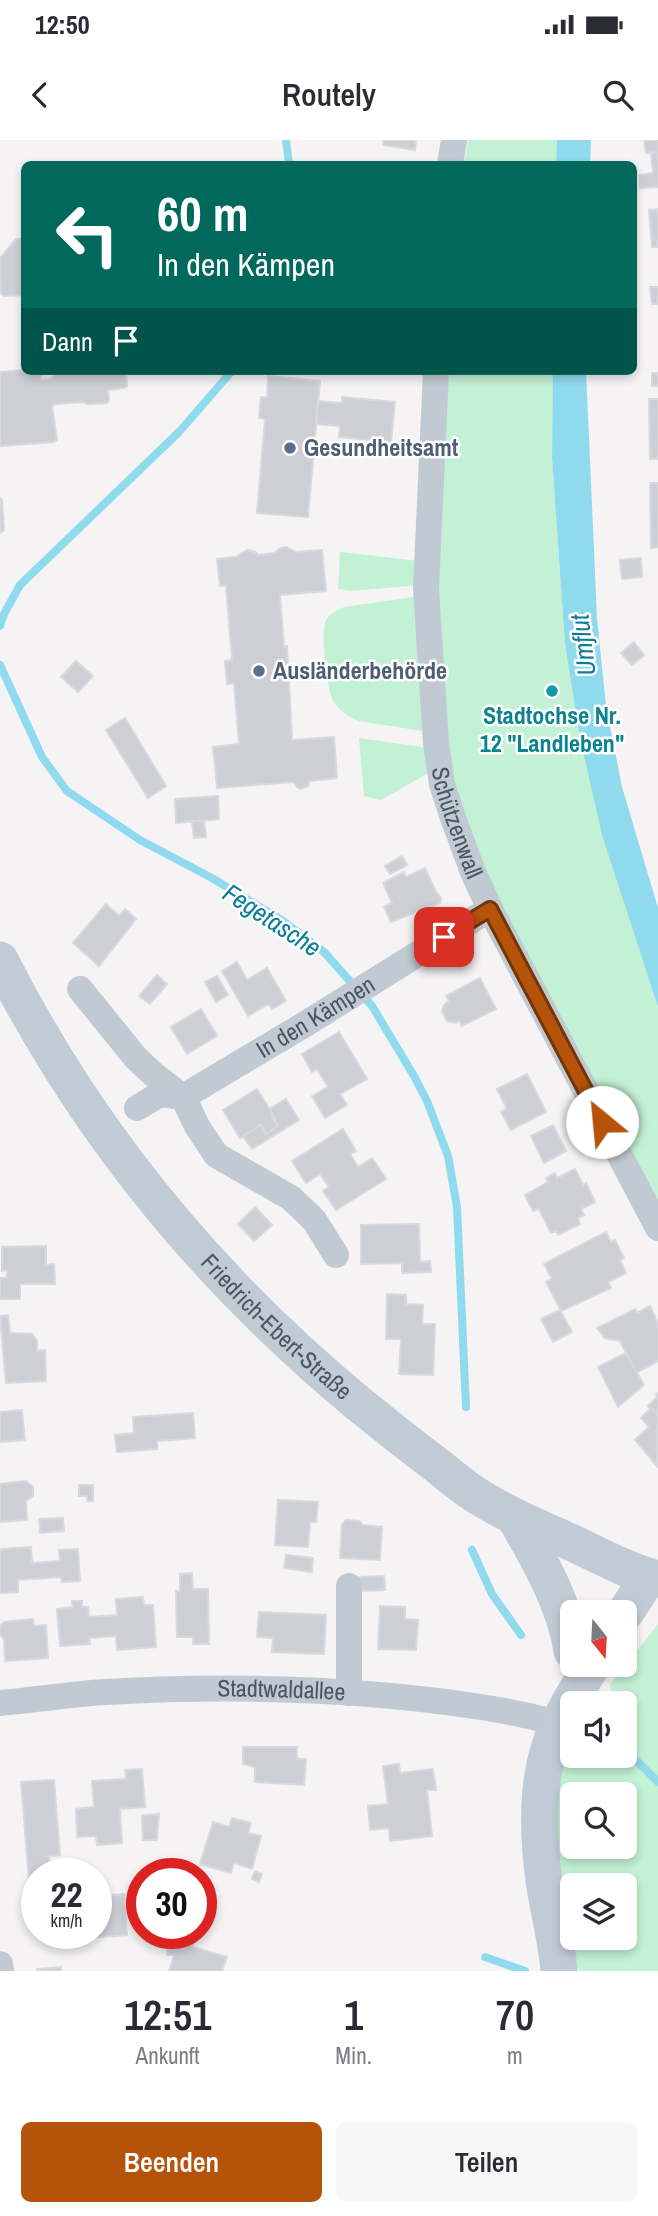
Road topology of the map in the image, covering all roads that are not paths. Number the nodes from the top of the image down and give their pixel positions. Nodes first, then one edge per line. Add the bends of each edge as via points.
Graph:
1 (454, 140) edge
2 (450, 161) edge
3 (436, 375) edge
4 (490, 909) junction
5 (0, 960) edge
6 (80, 989) dead end
7 (183, 1097) junction
8 (138, 1108) dead end
9 (658, 1228) edge
10 (335, 1255) dead end
11 (514, 1516) junction
12 (655, 1573) edge
13 (349, 1587) dead end
14 (635, 1600) edge
15 (560, 1607) edge
16 (580, 1677) edge
17 (349, 1693) junction
18 (0, 1703) edge
19 (559, 1723) junction
20 (0, 1965) edge
21 (1, 1971) edge
22 (559, 1971) edge

1 - 2 street
3 - 4 street, Schützenwall via 426,589 436,743 442,785
4 - 7 street, In den Kämpen
4 - 9 street, Schützenwall
5 - 11 street, Friedrich-Ebert-Straße via 79,1096 141,1183 219,1274 305,1359 474,1494
6 - 7 street via 136,1058
7 - 8 street, In den Kämpen via 160,1094
7 - 10 street via 216,1155 291,1198 314,1220
11 - 12 street, Friedrich-Ebert-Straße
11 - 15 street
12 - 14 street
13 - 17 street
16 - 19 street
17 - 18 street, Stadtwaldallee via 172,1689
17 - 19 street, Stadtwaldallee via 470,1705
19 - 22 street via 543,1778 539,1822
20 - 21 street

